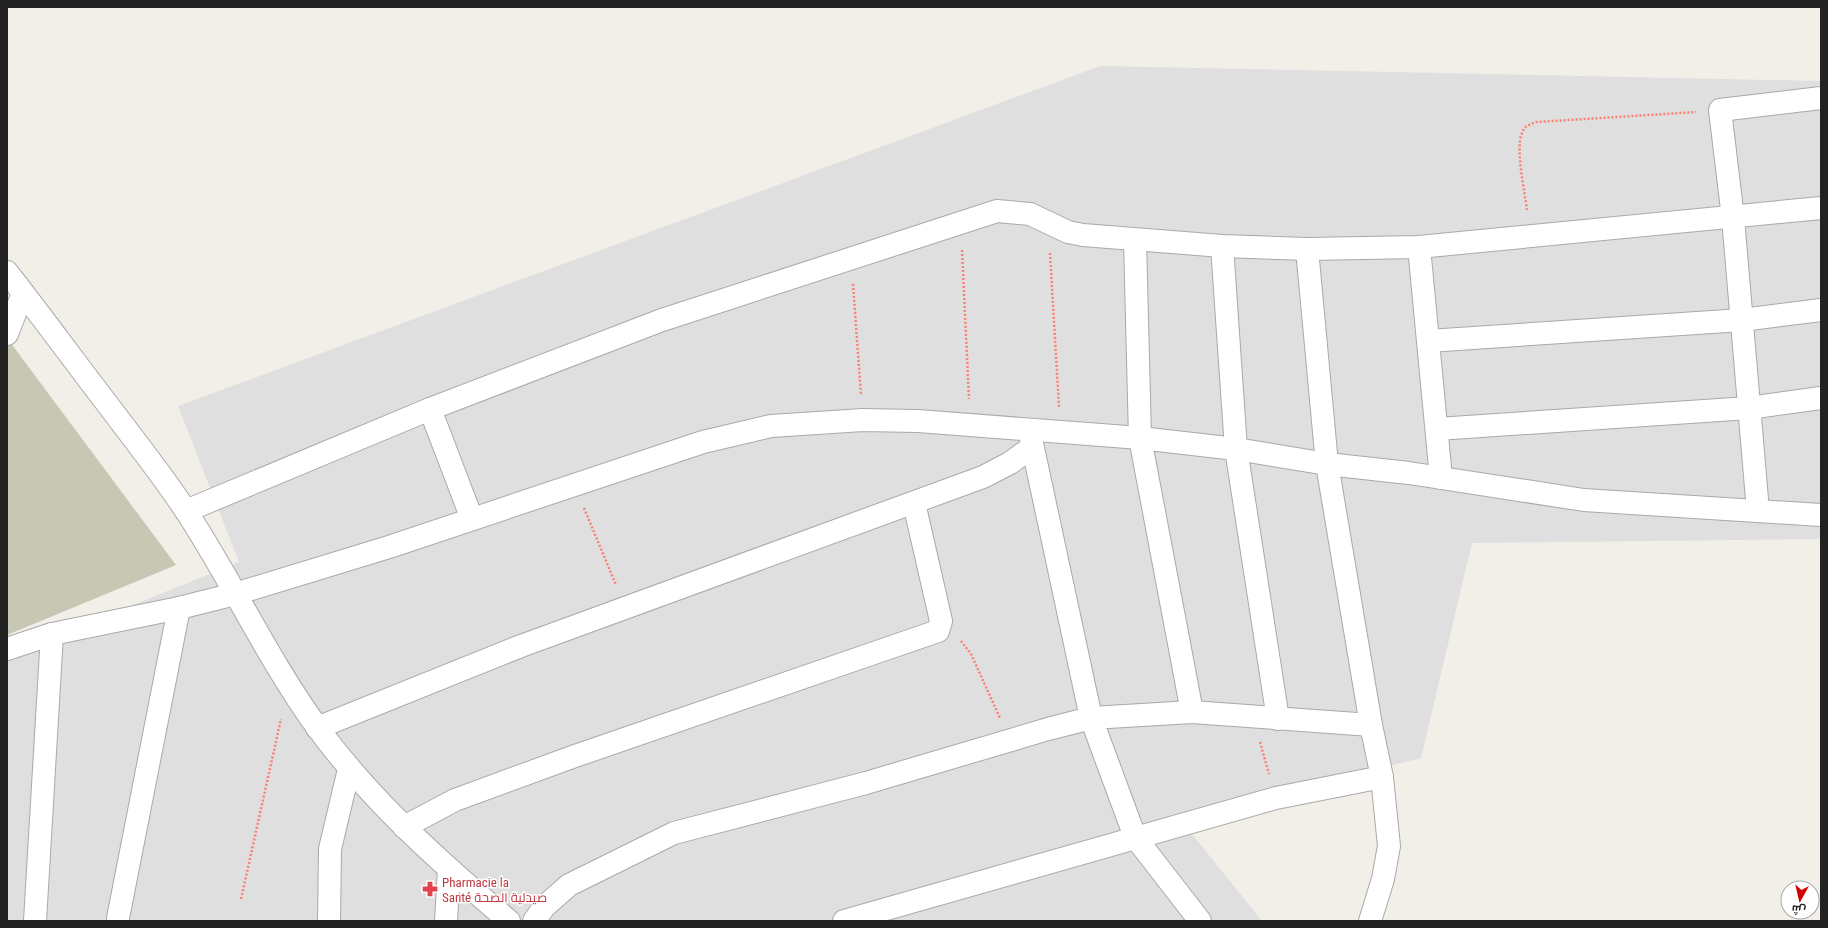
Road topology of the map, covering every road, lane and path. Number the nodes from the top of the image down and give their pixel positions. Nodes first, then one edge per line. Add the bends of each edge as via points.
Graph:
1 (1821, 98) edge
2 (1720, 110) junction
3 (1821, 208) edge
4 (1734, 218) junction
5 (960, 222) junction
6 (1048, 222) junction
7 (1530, 237) junction
8 (1135, 240) junction
9 (1222, 246) junction
10 (1419, 247) junction
11 (1307, 250) junction
12 (851, 258) junction
13 (7, 272) edge
14 (23, 293) junction
15 (1821, 310) edge
16 (1742, 320) junction
17 (7, 334) edge
18 (1428, 341) junction
19 (1821, 398) edge
20 (1749, 408) junction
21 (430, 409) junction
22 (863, 420) junction
23 (971, 425) junction
24 (1437, 429) junction
25 (1060, 432) junction
26 (1030, 438) junction
27 (1140, 438) junction
28 (1236, 450) junction
29 (1327, 464) junction
30 (1441, 478) junction
31 (575, 485) junction
32 (914, 503) junction
33 (1758, 511) junction
34 (186, 512) junction
35 (1821, 515) edge
36 (472, 519) junction
37 (234, 594) junction
38 (625, 607) junction
39 (178, 608) junction
40 (941, 626) junction
41 (52, 634) junction
42 (7, 649) edge
43 (288, 685) junction
44 (1192, 712) junction
45 (1252, 717) junction
46 (1091, 718) junction
47 (1278, 719) junction
48 (1371, 725) junction
49 (317, 728) junction
50 (1010, 740) junction
51 (349, 769) junction
52 (1382, 778) junction
53 (1276, 798) junction
54 (404, 827) junction
55 (1135, 837) junction
56 (449, 870) junction
57 (241, 899) dead end
58 (118, 918) dead end
59 (508, 920) edge
60 (1193, 920) edge
61 (35, 921) edge
62 (328, 921) edge
63 (446, 921) edge
64 (534, 921) edge
65 (844, 921) edge
66 (1370, 921) edge

1 - 2 street
2 - 4 street
2 - 7 path via 1536,122 1526,126 1521,133 1519,146
3 - 4 street
4 - 7 street
4 - 16 street
5 - 6 street via 997,211 1030,214
5 - 12 street
5 - 23 path
6 - 8 street via 1068,232
6 - 25 path
7 - 10 street
8 - 9 street
8 - 27 street
9 - 11 street
9 - 28 street
10 - 11 street
10 - 18 street
11 - 29 street
12 - 21 street via 662,320
12 - 22 path
13 - 14 street
14 - 17 street
14 - 34 street via 150,460
15 - 16 street
16 - 18 street
16 - 20 street
18 - 24 street
19 - 20 street
20 - 24 street
20 - 33 street
21 - 34 street
21 - 36 street
22 - 23 street
22 - 31 street via 771,426 703,442
23 - 26 street
24 - 30 street
25 - 26 street
25 - 27 street
26 - 32 street via 1010,463 983,477
26 - 46 street
27 - 28 street
27 - 44 street
28 - 29 street
28 - 47 street
29 - 30 street
29 - 48 street
30 - 33 street via 1584,500
31 - 36 street
31 - 38 path
32 - 38 street
32 - 40 street
33 - 35 street
34 - 37 street via 212,552
36 - 37 street
37 - 39 street
37 - 43 street
38 - 49 street
39 - 41 street
39 - 58 street
40 - 50 path via 959,638 970,654
40 - 54 street via 938,631 455,800
41 - 42 street
41 - 61 street
43 - 49 street
43 - 57 path
44 - 45 street
44 - 46 street
45 - 47 street
45 - 53 path
46 - 50 street
46 - 55 street
47 - 48 street
48 - 52 street
49 - 51 street
50 - 64 street via 866,783 674,833 569,885 544,907
51 - 54 street
51 - 62 street via 330,849
52 - 53 street
52 - 66 street via 1389,846 1383,879
53 - 55 street
54 - 56 street
55 - 60 street
55 - 65 street
56 - 59 street
56 - 63 street

